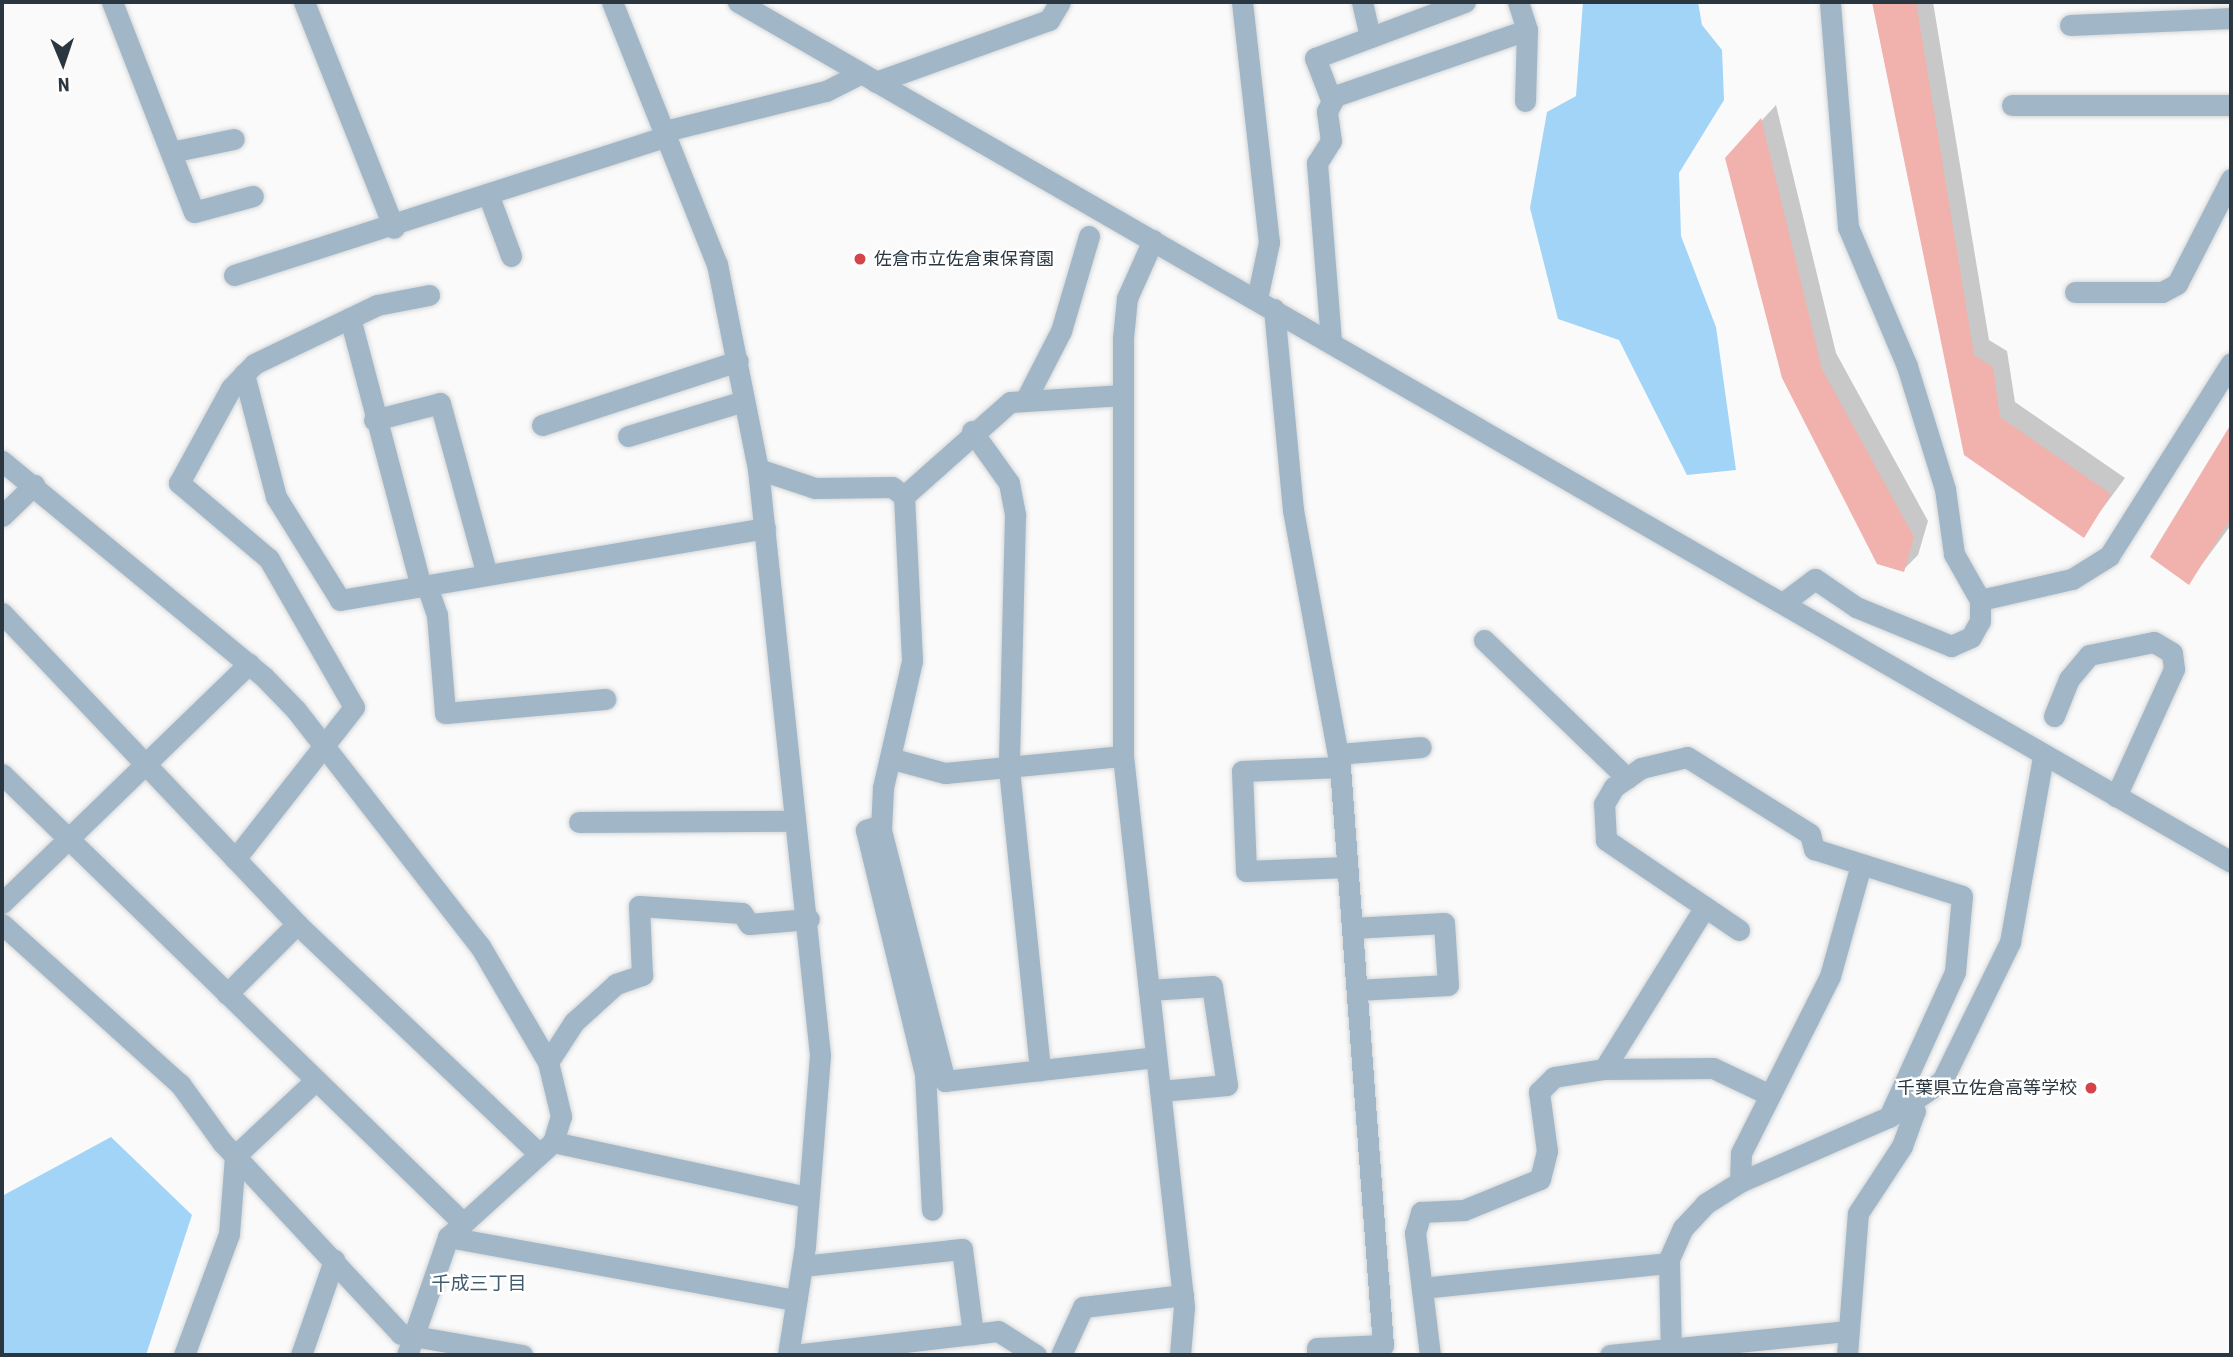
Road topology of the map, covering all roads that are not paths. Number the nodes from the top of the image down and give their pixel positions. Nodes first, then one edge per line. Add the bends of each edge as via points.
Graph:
1 (113, 2) edge
2 (304, 2) edge
3 (612, 2) edge
4 (738, 2) edge
5 (1242, 2) edge
6 (1362, 2) edge
7 (1465, 2) edge
8 (1518, 2) edge
9 (1830, 2) edge
10 (1055, 3) edge
11 (2231, 18) edge
12 (2070, 25) dead end
13 (1527, 30) junction
14 (1370, 37) junction
15 (868, 77) junction
16 (1525, 100) dead end
17 (1332, 102) junction
18 (2012, 105) dead end
19 (2231, 105) edge
20 (666, 134) junction
21 (234, 139) dead end
22 (171, 152) junction
23 (2231, 179) edge
24 (488, 194) junction
25 (253, 197) dead end
26 (394, 228) junction
27 (1089, 236) dead end
28 (1153, 240) junction
29 (511, 256) dead end
30 (234, 275) dead end
31 (2075, 292) dead end
32 (429, 295) dead end
33 (1265, 304) junction
34 (350, 318) junction
35 (1331, 341) junction
36 (738, 361) junction
37 (2231, 363) edge
38 (244, 374) junction
39 (1123, 396) junction
40 (1026, 399) junction
41 (744, 401) junction
42 (374, 420) junction
43 (542, 425) dead end
44 (972, 431) junction
45 (628, 436) dead end
46 (2, 461) edge
47 (758, 469) junction
48 (34, 485) junction
49 (904, 496) junction
50 (2, 516) edge
51 (765, 528) junction
52 (487, 575) junction
53 (424, 586) junction
54 (1980, 600) junction
55 (1783, 603) junction
56 (2, 613) edge
57 (1484, 640) dead end
58 (249, 664) junction
59 (605, 699) dead end
60 (2054, 716) dead end
61 (324, 746) junction
62 (1421, 747) dead end
63 (1123, 756) junction
64 (2043, 756) junction
65 (893, 759) junction
66 (1339, 760) junction
67 (145, 766) junction
68 (1009, 769) junction
69 (2, 774) edge
70 (1627, 778) junction
71 (2116, 796) junction
72 (795, 821) junction
73 (579, 822) dead end
74 (881, 825) junction
75 (69, 840) junction
76 (234, 859) junction
77 (2231, 862) edge
78 (1861, 865) junction
79 (1347, 867) junction
80 (2, 903) edge
81 (1704, 906) junction
82 (810, 919) junction
83 (2, 924) edge
84 (297, 924) junction
85 (1352, 928) junction
86 (1739, 930) dead end
87 (1149, 990) junction
88 (1357, 990) junction
89 (227, 994) junction
90 (1156, 1057) junction
91 (548, 1062) junction
92 (1604, 1069) junction
93 (1040, 1070) junction
94 (316, 1080) junction
95 (1160, 1091) junction
96 (1770, 1095) junction
97 (1908, 1106) junction
98 (1889, 1117) junction
99 (545, 1147) junction
100 (235, 1156) junction
101 (1740, 1182) junction
102 (808, 1197) junction
103 (932, 1210) dead end
104 (456, 1230) junction
105 (334, 1260) junction
106 (1668, 1263) junction
107 (802, 1266) junction
108 (1422, 1288) junction
109 (1183, 1295) junction
110 (796, 1300) junction
111 (1845, 1331) junction
112 (973, 1334) junction
113 (411, 1346) edge
114 (1671, 1352) edge
115 (184, 1355) edge
116 (301, 1355) edge
117 (522, 1355) edge
118 (788, 1355) edge
119 (794, 1355) edge
120 (1036, 1355) edge
121 (1061, 1355) edge
122 (1180, 1355) edge
123 (1317, 1355) edge
124 (1430, 1355) edge
125 (1610, 1355) edge
126 (1847, 1355) edge

1 - 22 street
2 - 26 street
3 - 20 street
4 - 15 street
5 - 33 street via 1269,242
6 - 14 street
7 - 14 street
8 - 13 street
9 - 54 street via 1848,226 1907,366 1945,489 1954,554
10 - 15 street via 1049,20
11 - 12 street
13 - 16 street
13 - 17 street
14 - 17 street via 1315,58
15 - 20 street
15 - 28 street
17 - 35 street via 1331,141 1317,163
18 - 19 street
20 - 24 street
20 - 36 street via 717,264
21 - 22 street
22 - 25 street via 194,212
23 - 31 street via 2177,284 2162,292
24 - 26 street
24 - 29 street
26 - 30 street
27 - 40 street via 1061,331
28 - 33 street
28 - 39 street via 1127,298
32 - 34 street via 377,305
33 - 35 street
33 - 66 street via 1293,510
34 - 38 street
34 - 42 street
35 - 55 street
36 - 41 street
36 - 43 street
37 - 54 street via 2109,556 2072,579
38 - 53 street via 276,496 340,600
38 - 61 street via 179,483 270,559 354,707
39 - 40 street
39 - 63 street
40 - 44 street via 1010,402
41 - 45 street
41 - 47 street
42 - 52 street via 440,403
42 - 53 street
44 - 49 street
44 - 68 street via 1009,483 1015,515
46 - 48 street
47 - 49 street via 815,488 892,487
47 - 51 street
48 - 50 street
48 - 58 street
49 - 65 street via 912,661
51 - 52 street
51 - 72 street
52 - 53 street
53 - 59 street via 437,615 445,713
54 - 55 street via 1980,621 1971,637 1951,646 1856,607 1815,579
55 - 64 street
56 - 67 street
57 - 70 street
58 - 61 street
58 - 67 street
60 - 71 street via 2068,680 2089,655 2154,642 2172,653 2174,669
61 - 76 street
61 - 91 street via 480,946
62 - 66 street
63 - 68 street
63 - 87 street
64 - 71 street
64 - 97 street via 2000,973 1942,1081
65 - 68 street via 945,773
65 - 74 street
66 - 79 street
66 - 79 street via 1242,771 1246,871
67 - 75 street
67 - 76 street
68 - 93 street
69 - 75 street
70 - 78 street via 1666,758 1687,757 1810,834 1814,849
70 - 81 street via 1604,804 1606,840
71 - 77 street
72 - 73 street
72 - 82 street
74 - 93 street via 944,1080
74 - 103 street via 866,830 925,1073
75 - 80 street
75 - 89 street
76 - 84 street
78 - 96 street via 1830,976
78 - 98 street via 1962,896 1955,972
79 - 85 street
81 - 86 street
81 - 92 street
82 - 91 street via 749,924 741,914 639,906 642,975 616,984 575,1022
82 - 102 street via 820,1055
83 - 100 street via 180,1083
84 - 89 street
84 - 99 street
85 - 88 street
85 - 88 street via 1444,923 1448,985
87 - 90 street
87 - 95 street via 1212,986 1227,1085
88 - 123 street via 1383,1345 1317,1348
89 - 94 street
90 - 93 street
90 - 95 street
91 - 99 street via 561,1116
92 - 96 street via 1713,1068
92 - 108 street via 1554,1077 1539,1092 1547,1151 1539,1179 1464,1210 1421,1212 1415,1233
94 - 100 street
94 - 104 street
95 - 109 street
96 - 101 street via 1741,1153
97 - 98 street
97 - 111 street via 1915,1111 1902,1146 1858,1213
98 - 101 street
99 - 102 street
99 - 104 street
100 - 105 street
100 - 115 street via 229,1234
101 - 106 street via 1683,1228
102 - 107 street
104 - 110 street
104 - 113 street
105 - 113 street
105 - 116 street
106 - 108 street
106 - 114 street
107 - 110 street
107 - 112 street via 962,1250
108 - 124 street
109 - 121 street via 1083,1307
109 - 122 street
110 - 118 street
111 - 114 street
111 - 126 street
112 - 119 street
112 - 120 street via 998,1331
113 - 117 street
114 - 125 street

